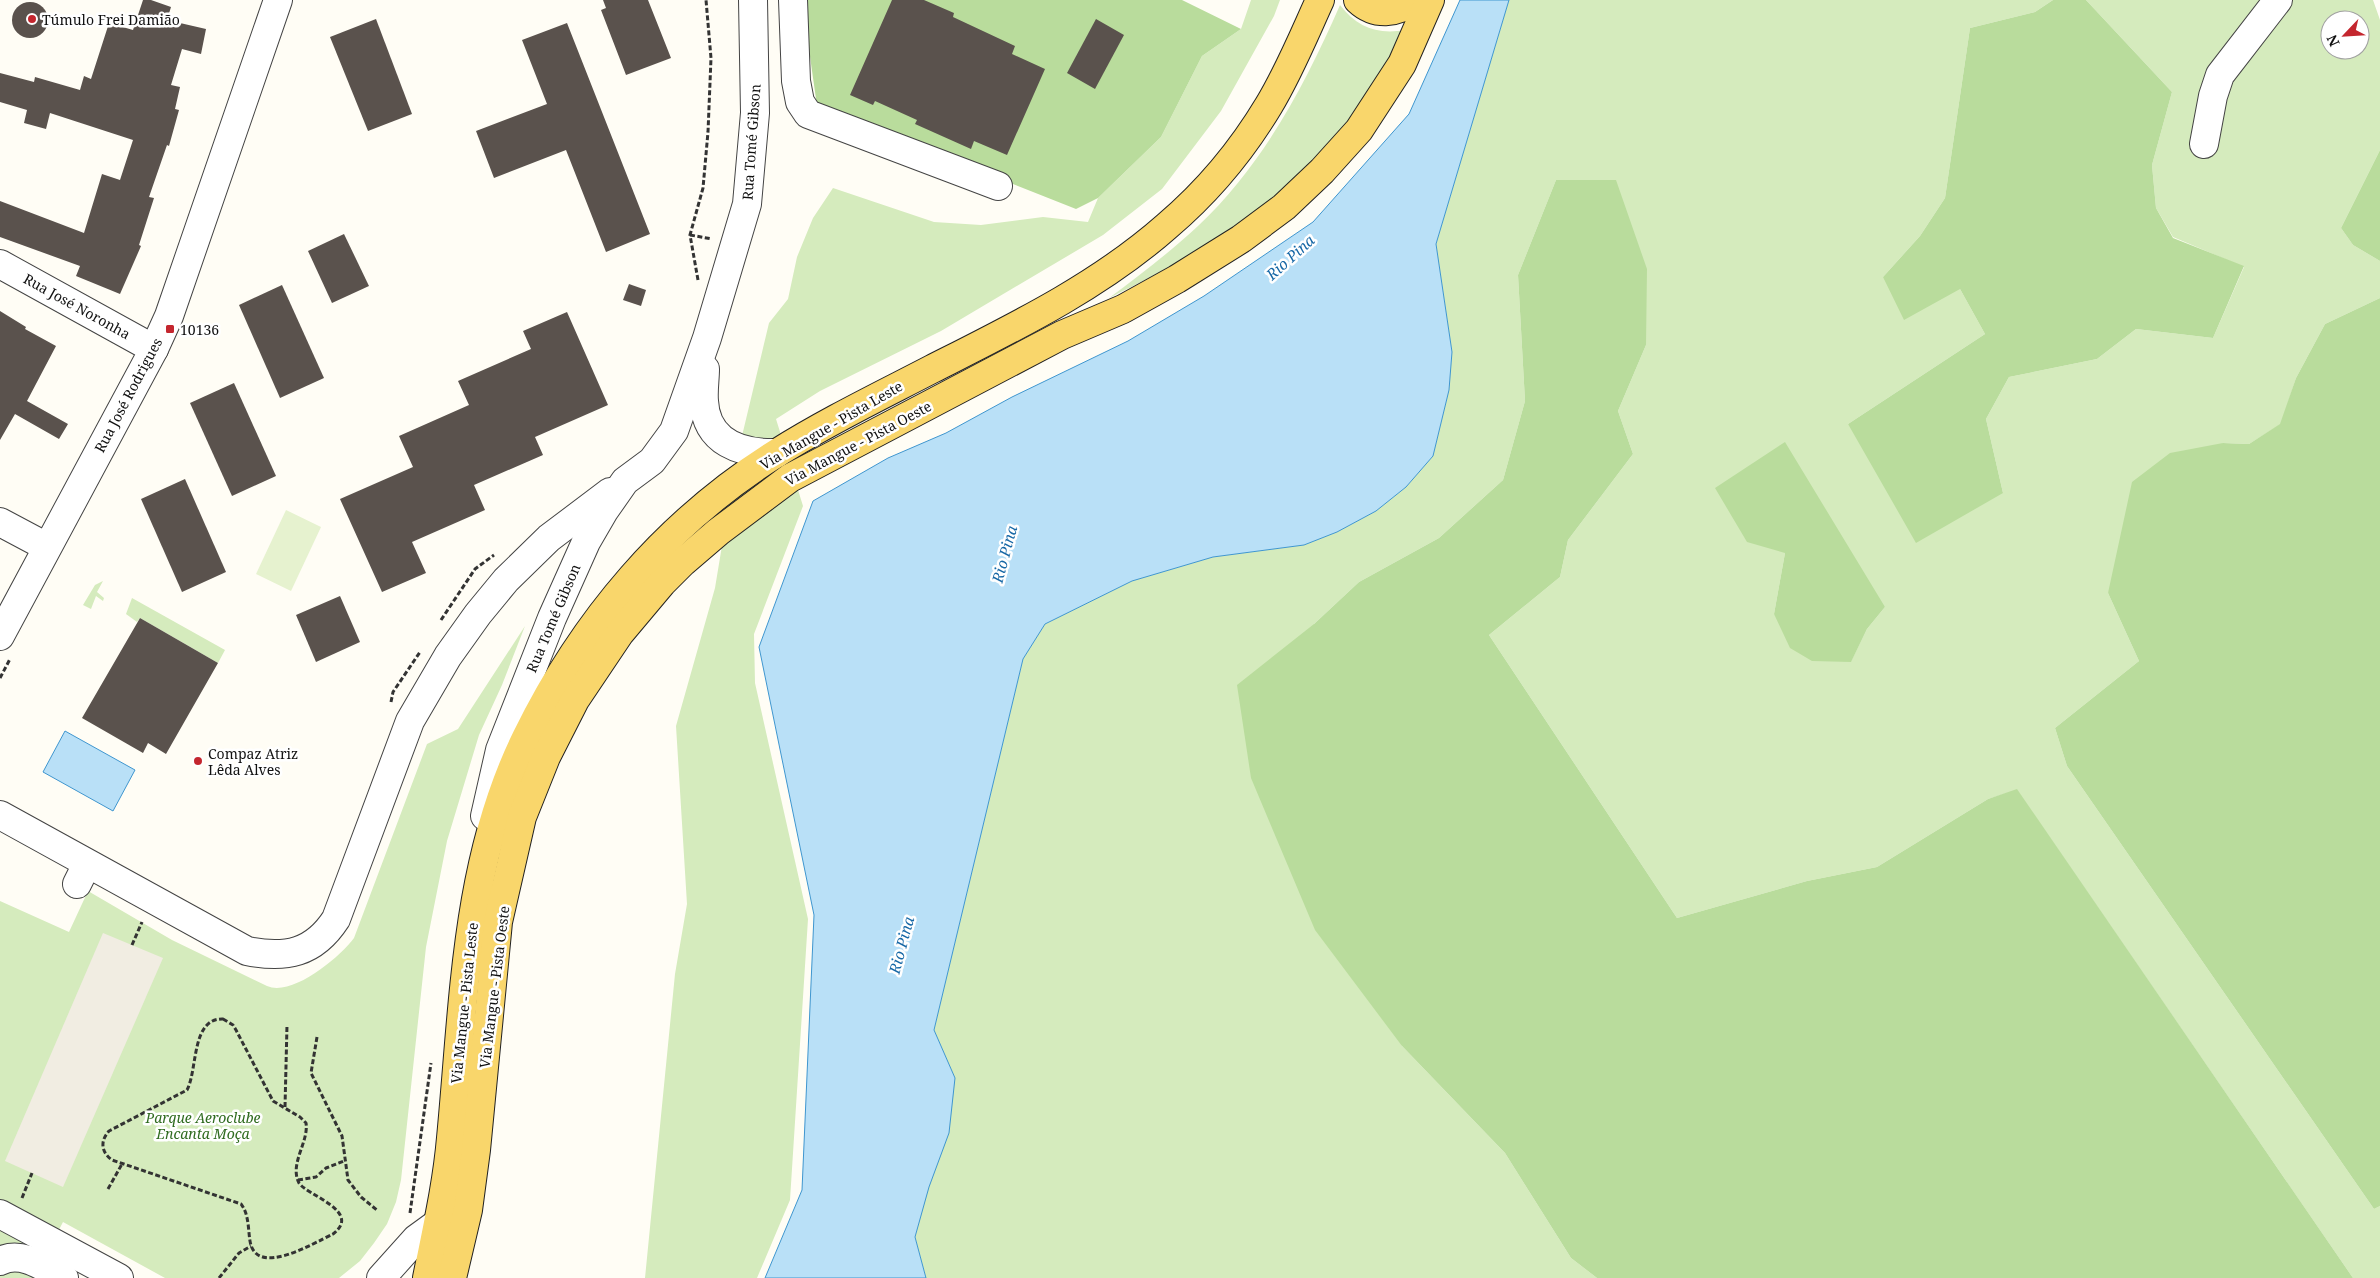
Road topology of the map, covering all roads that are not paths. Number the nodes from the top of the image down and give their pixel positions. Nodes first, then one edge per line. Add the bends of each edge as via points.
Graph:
1 (278, 0) edge
2 (753, 0) edge
3 (793, 0) edge
4 (1320, 0) edge
5 (1358, 0) edge
6 (1414, 0) edge
7 (1430, 0) edge
8 (2278, 0) edge
9 (2204, 144) dead end
10 (998, 186) dead end
11 (0, 264) edge
12 (707, 338) junction
13 (154, 349) junction
14 (777, 453) junction
15 (625, 481) junction
16 (0, 522) edge
17 (47, 547) junction
18 (0, 636) edge
19 (0, 815) edge
20 (469, 930) junction
21 (10, 1207) edge
22 (438, 1223) junction
23 (0, 1261) edge
24 (64, 1278) edge
25 (119, 1278) edge
26 (380, 1278) edge
27 (427, 1278) edge
28 (452, 1278) edge

1 - 13 street, Rua José Rodrigues via 199,233
2 - 12 street, Rua Tomé Gibson via 755,113 747,204
3 - 10 street via 796,81 800,102 808,114
4 - 14 main road, Via Mangue - Pista Leste via 1270,103 1246,140 1216,178 1168,226 1071,296
5 - 6 main road via 1381,12 1392,12
7 - 28 main road, Via Mangue - Pista Oeste via 1402,64 1359,130 1284,207 1241,239 1146,296 1062,335 790,478 718,532 662,583 620,633 580,692 546,757 522,817 498,922 476,1150 468,1210
8 - 9 street via 2220,74
11 - 13 street, Rua José Noronha
12 - 14 street, Rua Tomé Gibson via 704,402 710,423 719,438 735,449
12 - 15 street, Rua Tomé Gibson via 674,431 652,461
13 - 17 street, Rua José Rodrigues
14 - 20 main road, Via Mangue - Pista Leste via 696,511 669,537 628,579 575,650 524,740 495,814
15 - 19 street via 549,538 506,580 448,656 410,721 336,919 327,934 314,944 297,952 277,955 247,951 82,874
15 - 20 street, Rua Tomé Gibson via 586,542 500,750 481,832
16 - 17 street
17 - 18 street, Rua José Rodrigues
20 - 22 main road, Via Mangue - Pista Leste via 450,1144
21 - 25 street
22 - 26 street via 416,1239
22 - 27 main road, Via Mangue - Pista Leste
23 - 24 street via 12,1258 28,1260

